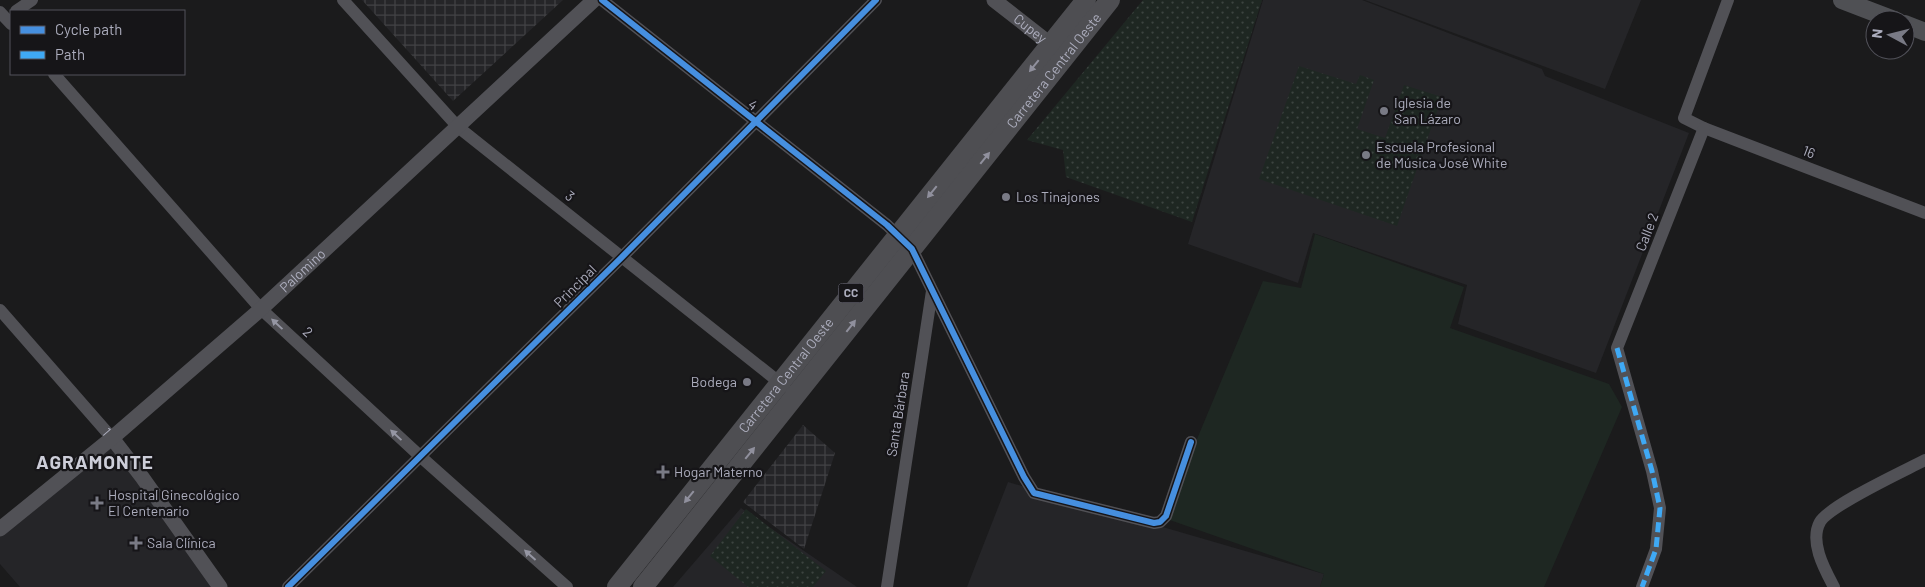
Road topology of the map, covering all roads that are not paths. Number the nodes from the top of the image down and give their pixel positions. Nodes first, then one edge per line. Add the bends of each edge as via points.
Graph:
1 (32, 0) edge
2 (343, 0) edge
3 (594, 0) edge
4 (602, 0) edge
5 (876, 0) edge
6 (994, 0) edge
7 (1086, 0) edge
8 (1110, 0) edge
9 (1728, 0) edge
10 (1842, 0) edge
11 (18, 10) edge
12 (1868, 10) edge
13 (1058, 50) junction
14 (55, 75) edge
15 (755, 122) junction
16 (458, 127) junction
17 (1704, 128) junction
18 (1925, 213) edge
19 (898, 235) junction
20 (912, 249) junction
21 (623, 256) junction
22 (932, 291) junction
23 (261, 309) junction
24 (0, 310) edge
25 (788, 389) junction
26 (112, 438) junction
27 (1191, 442) dead end
28 (421, 457) junction
29 (1925, 460) edge
30 (0, 529) edge
31 (220, 587) edge
32 (288, 587) edge
33 (567, 587) edge
34 (617, 587) edge
35 (644, 587) edge
36 (887, 587) edge
37 (1642, 587) edge
38 (1834, 587) edge

1 - 11 street
2 - 16 street, 3
3 - 16 street, Palomino
4 - 15 street, 4
5 - 15 street, Principal
6 - 13 street, Cupey
7 - 13 main road, Carretera Central Oeste / CC
8 - 13 main road, Carretera Central Oeste / CC
9 - 17 street, 16 via 1684,118
10 - 12 main road
13 -> 19 main road, Carretera Central Oeste / CC
20 -> 13 main road, Carretera Central Oeste / CC
14 - 23 street, 2
15 - 19 street, 4
15 - 21 street, Principal
16 - 21 street, 3
16 - 23 street, Palomino
17 - 18 street, 16
17 - 37 street, Calle 2 via 1617,348 1660,508 1656,548
19 - 20 street, 4
19 - 25 main road, Carretera Central Oeste / CC
20 - 22 street
25 -> 20 main road, Carretera Central Oeste / CC
21 - 25 street, 3
21 - 28 street, Principal
22 - 27 street via 1034,493 1160,522 1166,516
22 - 36 street, Santa Bárbara
23 - 26 street, Palomino
28 -> 23 street, 2
24 - 26 street, 1
25 -> 34 main road, Carretera Central Oeste / CC
35 -> 25 main road, Carretera Central Oeste / CC
26 - 30 street, Palomino
26 - 31 street, 1
28 - 32 street, Principal
33 -> 28 street, 2
29 - 38 street via 1839,506 1820,522 1816,542

